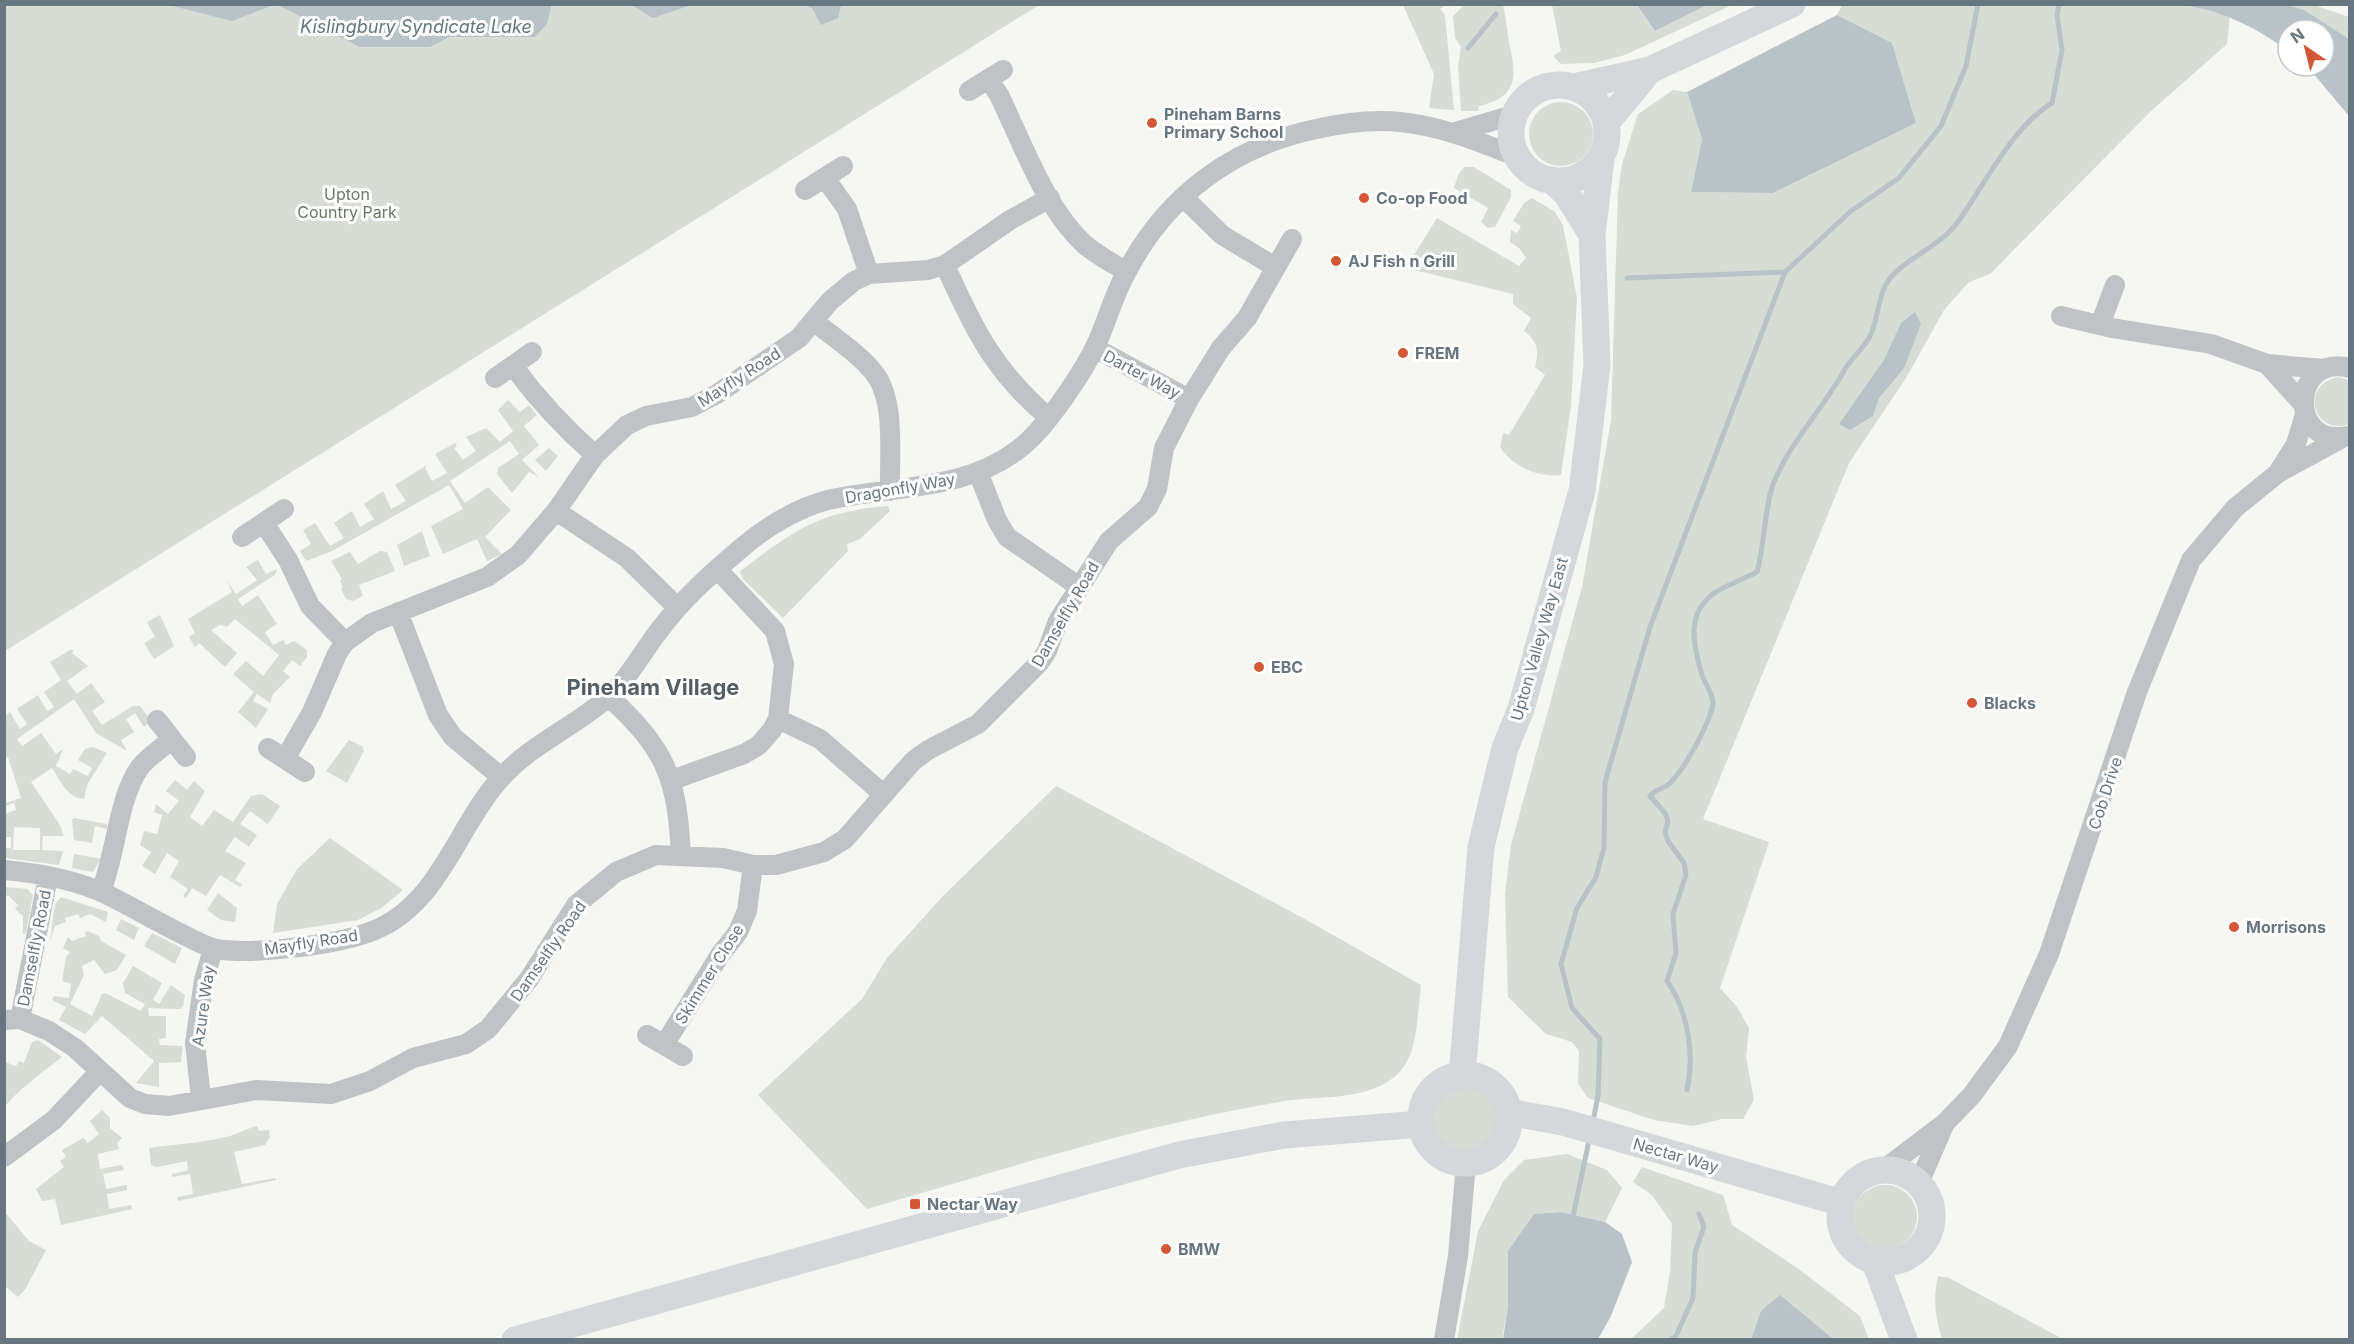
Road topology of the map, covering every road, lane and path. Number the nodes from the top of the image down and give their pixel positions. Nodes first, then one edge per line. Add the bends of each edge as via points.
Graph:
1 (1792, 4) edge
2 (1650, 70) junction
3 (1574, 87) junction
4 (969, 91) dead end
5 (1513, 115) junction
6 (1607, 122) junction
7 (1455, 132) junction
8 (1518, 157) junction
9 (1601, 159) junction
10 (843, 166) dead end
11 (825, 178) junction
12 (1551, 180) junction
13 (805, 190) dead end
14 (1183, 197) junction
15 (1050, 198) junction
16 (1592, 235) junction
17 (1292, 239) dead end
18 (945, 266) junction
19 (1275, 267) junction
20 (1126, 271) junction
21 (868, 274) junction
22 (2115, 285) dead end
23 (2061, 316) dead end
24 (815, 322) junction
25 (2100, 325) junction
26 (1095, 348) junction
27 (532, 352) dead end
28 (2267, 364) junction
29 (513, 366) junction
30 (2349, 368) edge
31 (2324, 369) junction
32 (495, 378) dead end
33 (1189, 399) junction
34 (2304, 409) junction
35 (1049, 417) junction
36 (2347, 436) edge
37 (595, 455) junction
38 (978, 472) junction
39 (2278, 473) junction
40 (890, 491) junction
41 (284, 509) dead end
42 (556, 511) junction
43 (264, 523) junction
44 (242, 537) dead end
45 (718, 570) junction
46 (1078, 586) junction
47 (677, 607) junction
48 (398, 612) junction
49 (345, 642) junction
50 (609, 697) junction
51 (778, 718) junction
52 (157, 720) dead end
53 (171, 740) junction
54 (268, 748) dead end
55 (186, 757) dead end
56 (285, 759) junction
57 (305, 772) dead end
58 (501, 777) junction
59 (672, 780) junction
60 (883, 794) junction
61 (681, 856) junction
62 (753, 865) junction
63 (4, 870) edge
64 (48, 877) junction
65 (101, 891) junction
66 (213, 949) junction
67 (12, 1019) edge
68 (647, 1035) dead end
69 (664, 1045) junction
70 (683, 1056) dead end
71 (99, 1072) junction
72 (1462, 1076) junction
73 (201, 1099) junction
74 (1508, 1112) junction
75 (1945, 1123) junction
76 (1421, 1124) junction
77 (4, 1157) edge
78 (1466, 1163) junction
79 (1883, 1170) junction
80 (1919, 1183) junction
81 (1842, 1203) junction
82 (1906, 1259) junction
83 (1875, 1262) junction
84 (1900, 1330) edge
85 (515, 1340) edge
86 (1444, 1340) edge

1 - 2 street
2 - 3 street
2 - 6 street
3 - 5 street via 1541,88 1520,104
3 - 6 street via 1595,101
4 - 15 street via 996,75 999,95
5 - 7 street, Dragonfly Way
5 - 8 street via 1512,145
6 - 9 street
7 - 8 street, Dragonfly Way
7 - 14 street, Dragonfly Way via 1398,121 1345,122 1286,135 1222,164
8 - 12 street via 1532,173
9 - 12 street via 1575,179
9 - 16 street, Upton Valley Way East
10 - 11 street
11 - 13 street
11 - 21 street via 847,209
12 - 16 street, Upton Valley Way East via 1566,193
14 - 19 street via 1222,235
14 - 20 street, Dragonfly Way via 1165,215
15 - 18 street, Mayfly Road via 1010,220
15 - 20 street via 1083,243
16 - 72 street, Upton Valley Way East via 1597,365 1582,491 1521,709 1505,747 1481,848
17 - 19 street, Damselfly Road
18 - 21 street, Mayfly Road
18 - 35 street via 988,353 1020,393
19 - 33 street, Damselfly Road via 1247,318 1221,348
20 - 26 street, Dragonfly Way
21 - 24 street, Mayfly Road via 830,301
22 - 25 street
23 - 25 street
24 - 37 street, Mayfly Road via 774,356 705,402 646,416 627,425
24 - 40 street via 873,371 881,383 888,399
25 - 28 street via 2211,344
26 - 33 street, Darter Way
26 - 35 street, Dragonfly Way
27 - 29 street
28 - 31 street
28 - 34 street
29 - 32 street
29 - 37 street via 537,399
30 - 31 street
31 - 34 street, Cob Drive via 2306,387
33 - 46 street, Damselfly Road via 1164,448 1156,489 1148,507 1109,541
34 - 36 street via 2316,430 2334,437
34 - 39 street, Cob Drive via 2296,444
35 - 38 street, Dragonfly Way via 1026,443
36 - 39 street, Cob Drive
37 - 42 street, Mayfly Road
38 - 40 street, Dragonfly Way via 960,479
38 - 46 street via 1007,537
39 - 75 street, Cob Drive via 2235,508 2191,560 2138,692 2036,986 2008,1046 1972,1095
40 - 45 street, Dragonfly Way via 825,501 794,513 748,541
41 - 43 street
42 - 47 street via 627,558
42 - 48 street, Mayfly Road via 518,555 488,577
43 - 44 street
43 - 49 street via 288,560 310,606
45 - 47 street, Dragonfly Way
45 - 51 street via 775,632 784,664
46 - 60 street, Damselfly Road via 1039,663 990,715 913,761
47 - 50 street, Dragonfly Way
48 - 49 street, Mayfly Road via 372,623
48 - 58 street via 438,715 453,737
49 - 56 street
50 - 58 street, Dragonfly Way via 532,749
50 - 59 street via 647,734
51 - 59 street via 759,745 744,754
51 - 60 street via 820,739
52 - 53 street
53 - 55 street
53 - 65 street via 140,768 127,794 112,864
54 - 56 street
56 - 57 street
58 - 66 street, Mayfly Road via 425,894 399,918 372,932 320,943 259,950
59 - 61 street
60 - 62 street, Damselfly Road via 845,839 824,852 776,865
61 - 62 street, Damselfly Road via 723,858
61 - 73 street, Damselfly Road via 656,855 616,872 576,905 501,1016 466,1044 412,1058 370,1081 331,1094 256,1090
62 - 69 street, Skimmer Close via 747,911 738,932
63 - 64 street, Mayfly Road
64 - 65 street, Mayfly Road
64 - 67 street, Damselfly Road
65 - 66 street, Mayfly Road
66 - 73 street, Azure Way via 204,980 195,1044
67 - 71 street, Damselfly Road via 49,1030
68 - 69 street
69 - 70 street
71 - 73 street, Damselfly Road via 130,1098 145,1104 169,1106
71 - 77 street via 54,1120
72 - 74 street via 1483,1079 1495,1087
72 - 76 street via 1443,1081 1433,1089 1426,1099
74 - 78 street via 1503,1141 1480,1160
74 - 81 street, Nectar Way via 1563,1122
75 - 79 street, Cob Drive
75 - 80 street, Cob Drive
76 - 78 street via 1424,1136 1436,1152
76 - 85 street via 1284,1135 1179,1155
78 - 86 street via 1458,1256
79 - 80 street via 1896,1171
79 - 81 street via 1857,1180
80 - 82 street via 1933,1211 1932,1227 1926,1240
81 - 83 street via 1841,1225 1850,1246
82 - 83 street
82 - 84 street
83 - 84 street

